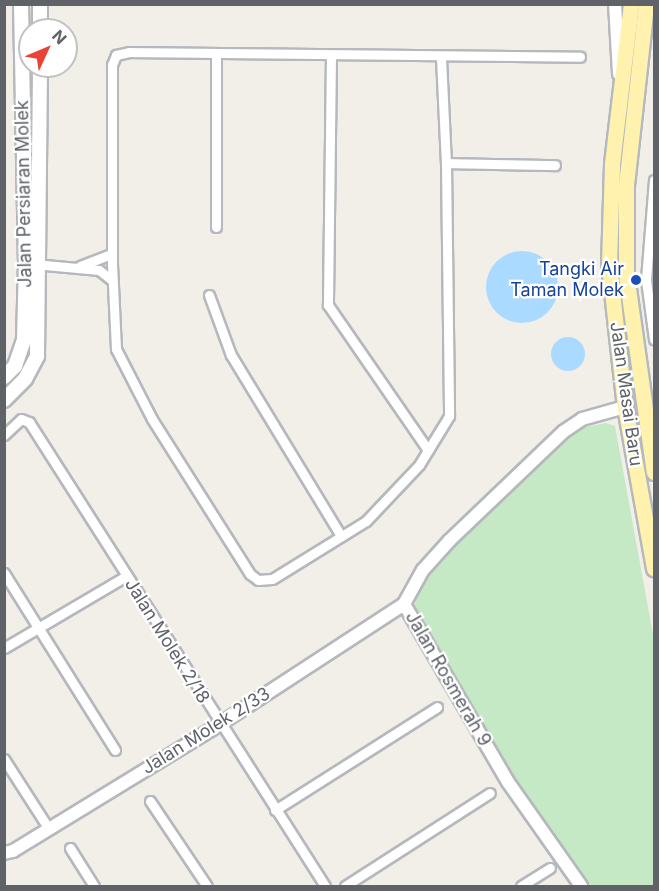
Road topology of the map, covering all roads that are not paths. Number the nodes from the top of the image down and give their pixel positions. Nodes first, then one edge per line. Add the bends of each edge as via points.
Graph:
1 (21, 4) edge
2 (615, 4) edge
3 (631, 4) edge
4 (646, 4) edge
5 (216, 53) junction
6 (331, 55) junction
7 (580, 57) dead end
8 (441, 58) junction
9 (40, 78) edge
10 (621, 96) junction
11 (446, 163) junction
12 (555, 165) dead end
13 (654, 180) edge
14 (216, 227) dead end
15 (112, 255) junction
16 (33, 264) junction
17 (80, 267) junction
18 (112, 280) junction
19 (209, 295) dead end
20 (654, 339) edge
21 (4, 377) edge
22 (4, 400) edge
23 (625, 407) junction
24 (4, 435) edge
25 (649, 438) junction
26 (428, 450) junction
27 (654, 472) edge
28 (341, 536) junction
29 (654, 568) edge
30 (4, 573) edge
31 (126, 576) junction
32 (404, 604) junction
33 (39, 627) junction
34 (4, 648) edge
35 (437, 707) dead end
36 (220, 724) junction
37 (115, 750) dead end
38 (4, 759) edge
39 (490, 793) dead end
40 (150, 801) dead end
41 (276, 810) junction
42 (49, 830) junction
43 (70, 848) dead end
44 (4, 853) edge
45 (550, 868) dead end
46 (94, 886) edge
47 (207, 886) edge
48 (325, 886) edge
49 (345, 886) edge
50 (521, 886) edge
51 (581, 886) edge

1 - 16 main road, Jalan Persiaran Molek
2 - 10 street
3 - 10 main road, Jalan Masai Baru
4 - 25 main road, Jalan Masai Baru via 626,186 625,230 626,274
5 - 6 street
5 - 14 street
5 - 15 street via 116,55 112,64
6 - 8 street
6 - 26 street via 328,305
7 - 8 street
8 - 11 street
9 - 16 main road, Jalan Persiaran Molek
10 - 23 main road, Jalan Masai Baru via 612,164 609,265
11 - 12 street
11 - 26 street via 449,416
13 - 20 street via 646,280
15 - 17 street
15 - 18 street
16 - 17 street
16 - 21 main road, Jalan Persiaran Molek via 22,352
16 - 22 main road, Jalan Persiaran Molek via 37,356 25,379
17 - 18 street via 99,270
18 - 28 street via 116,349 127,374 250,574 258,580 272,579
19 - 28 street via 231,355
23 - 25 main road via 640,415
23 - 29 main road, Jalan Masai Baru
23 - 32 street, Jalan Rosmerah 9 via 582,420 563,432 448,541 423,570
24 - 31 street, Jalan Molek 2/18 via 21,419 28,422
25 - 27 main road, Jalan Masai Baru
26 - 28 street via 419,465 366,521
30 - 33 street
31 - 33 street
31 - 36 street, Jalan Molek 2/18
32 - 36 street, Jalan Molek 2/33
32 - 51 street, Jalan Rosmerah 9 via 508,782
33 - 34 street
33 - 37 street
35 - 41 street
36 - 41 street, Jalan Molek 2/18
36 - 42 street, Jalan Molek 2/33
38 - 42 street
39 - 49 street
40 - 47 street
41 - 48 street, Jalan Molek 2/18
42 - 44 street, Jalan Molek 2/33
43 - 46 street
45 - 50 street

